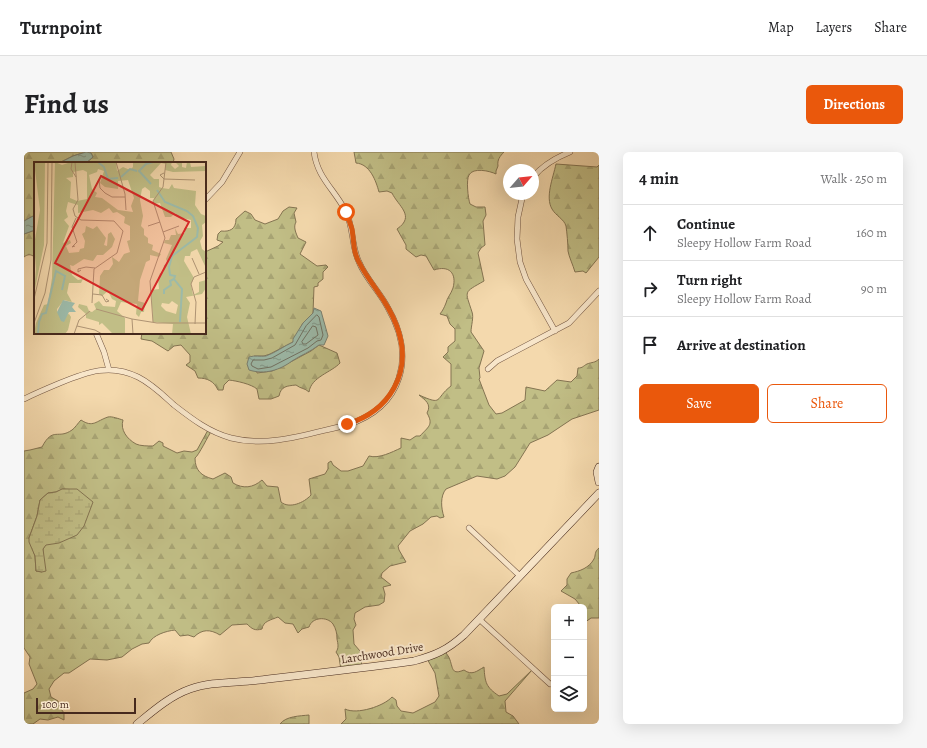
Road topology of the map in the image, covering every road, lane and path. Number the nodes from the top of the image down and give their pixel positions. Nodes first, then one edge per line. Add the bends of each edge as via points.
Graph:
1 (240, 152) edge
2 (314, 152) edge
3 (570, 152) edge
4 (539, 170) edge
5 (206, 199) edge
6 (522, 200) edge
7 (599, 291) edge
8 (555, 331) junction
9 (96, 334) edge
10 (488, 369) dead end
11 (109, 370) junction
12 (24, 399) edge
13 (599, 467) edge
14 (599, 482) edge
15 (599, 493) edge
16 (470, 528) dead end
17 (520, 576) junction
18 (479, 619) junction
19 (550, 684) dead end
20 (137, 724) edge

1 - 5 street via 222,182
2 - 11 street via 321,176 346,212 359,264 389,308 401,338 401,372 384,402 365,417 347,424 277,440 247,441 212,431 192,419 143,380 123,372
3 - 4 street via 550,161
6 - 8 street via 517,239 520,262 526,279
7 - 8 street via 569,323
8 - 10 street via 525,345
9 - 11 street
11 - 12 street via 81,374
13 - 14 street
15 - 17 street, Larchwood Drive
16 - 17 street
17 - 18 street, Larchwood Drive
18 - 19 street
18 - 20 street, Larchwood Drive via 451,647 433,656 379,666 191,688 169,699

